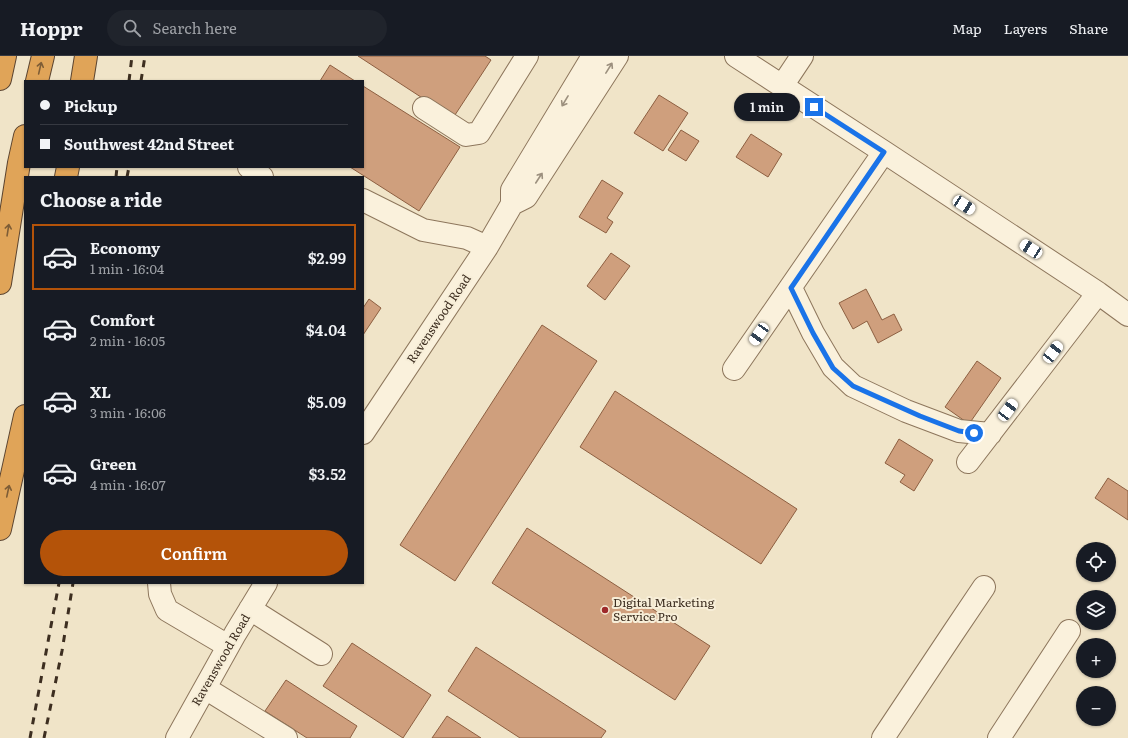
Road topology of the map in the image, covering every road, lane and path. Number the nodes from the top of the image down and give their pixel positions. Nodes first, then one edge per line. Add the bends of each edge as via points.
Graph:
1 (5, 56) edge
2 (43, 56) edge
3 (86, 56) edge
4 (527, 56) edge
5 (617, 56) edge
6 (736, 56) edge
7 (802, 56) edge
8 (591, 57) edge
9 (758, 62) edge
10 (0, 79) edge
11 (37, 80) edge
12 (82, 80) edge
13 (782, 86) junction
14 (424, 108) dead end
15 (24, 140) edge
16 (884, 152) junction
17 (250, 168) edge
18 (261, 176) edge
19 (364, 200) edge
20 (512, 204) junction
21 (487, 247) junction
22 (0, 283) edge
23 (791, 288) junction
24 (1098, 293) junction
25 (1128, 308) edge
26 (1128, 315) edge
27 (734, 368) dead end
28 (24, 421) edge
29 (364, 432) edge
30 (990, 434) junction
31 (968, 462) dead end
32 (0, 529) edge
33 (265, 584) edge
34 (162, 587) edge
35 (984, 587) dead end
36 (250, 609) junction
37 (1070, 632) dead end
38 (228, 646) junction
39 (321, 654) dead end
40 (205, 688) junction
41 (177, 738) edge
42 (286, 738) edge
43 (883, 738) edge
44 (999, 738) edge

1 - 10 highway
11 -> 2 highway
3 - 12 highway
4 - 14 street via 479,133 466,135
20 -> 5 street, Ravenswood Road via 526,197
6 - 9 street
7 - 13 street
8 -> 20 street, Ravenswood Road via 512,190
9 - 13 street
13 - 16 street
22 -> 15 highway
16 - 23 street
16 - 24 street
17 - 18 street
19 - 21 street via 423,230 467,238
20 - 21 street, Ravenswood Road
21 - 29 street, Ravenswood Road
23 - 27 street
23 - 30 street via 833,368 853,386 906,411 959,431
24 - 25 street
24 - 26 street
24 - 30 street
32 -> 28 highway
30 - 31 street
33 - 36 street, Ravenswood Road
34 - 38 street via 167,610
35 - 43 street
36 - 38 street, Ravenswood Road
36 - 39 street
37 - 44 street
38 - 40 street, Ravenswood Road
40 - 41 street, Ravenswood Road
40 - 42 street

